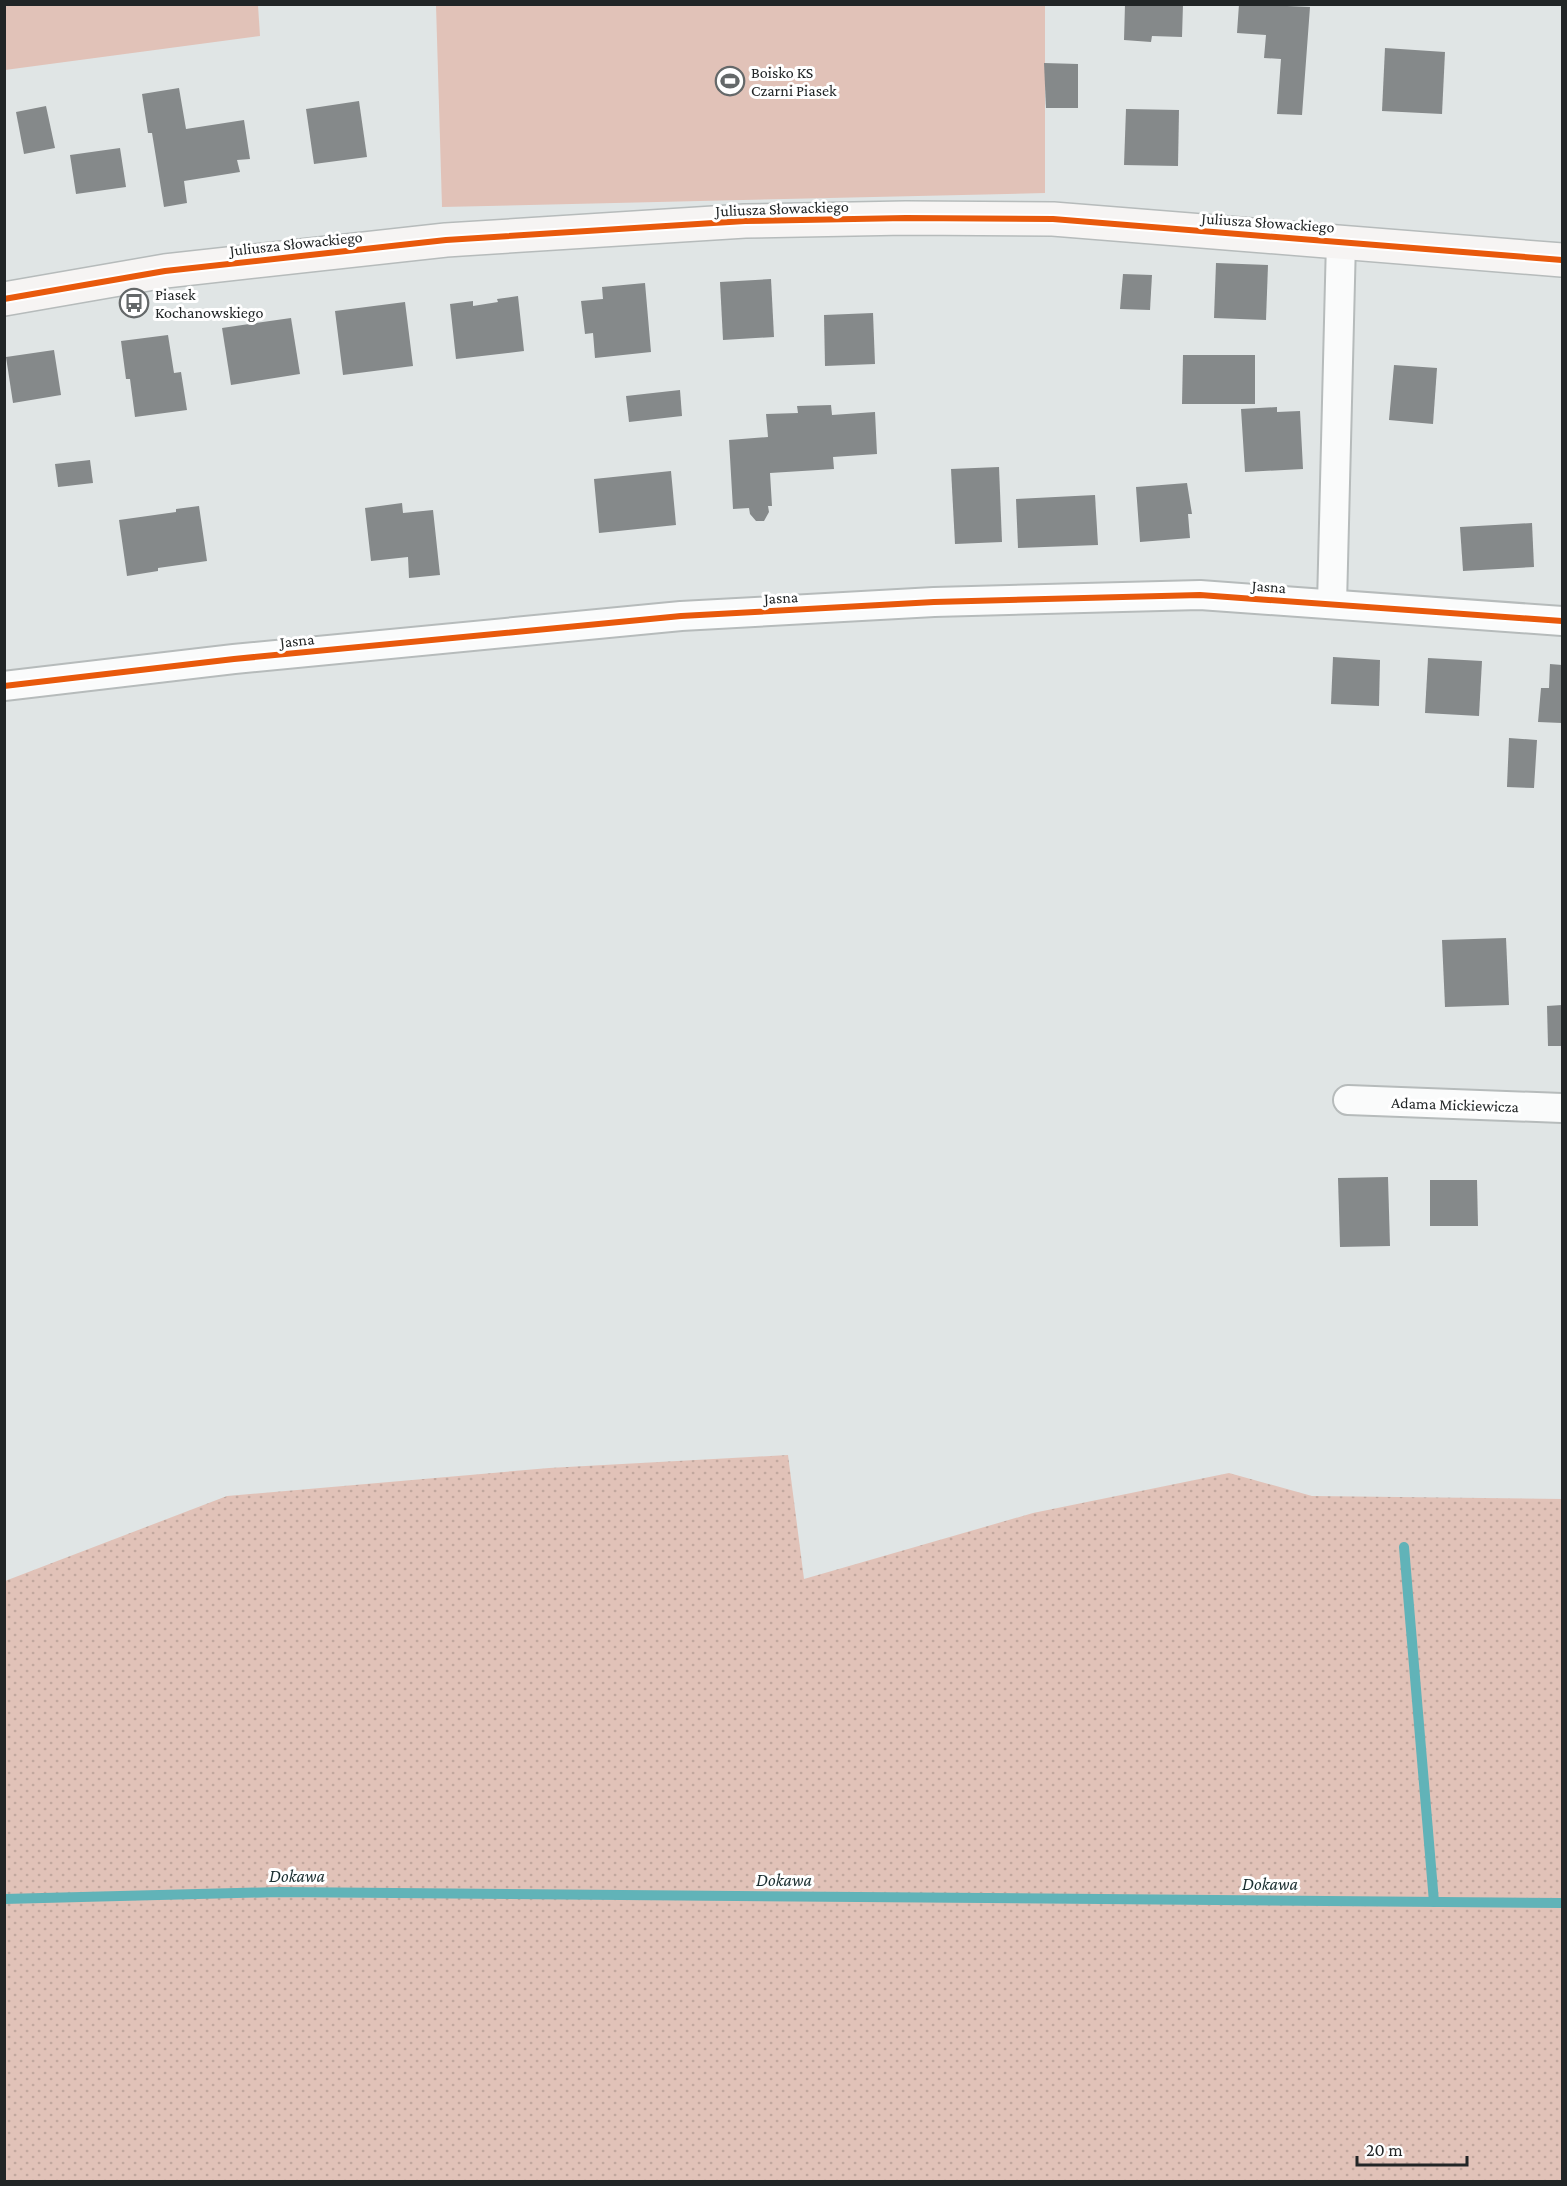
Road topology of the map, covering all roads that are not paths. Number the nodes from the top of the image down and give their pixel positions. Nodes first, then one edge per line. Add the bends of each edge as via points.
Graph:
1 (1341, 241) junction
2 (1563, 260) edge
3 (4, 299) edge
4 (1332, 604) junction
5 (1563, 621) edge
6 (4, 686) edge
7 (1348, 1100) dead end
8 (1563, 1108) edge

1 - 2 street, Juliusza Słowackiego
1 - 3 street, Juliusza Słowackiego via 1053,219 745,221 446,240 165,271
1 - 4 street
4 - 5 street, Jasna
4 - 6 street, Jasna via 1200,595 934,602 681,616
7 - 8 street, Adama Mickiewicza

